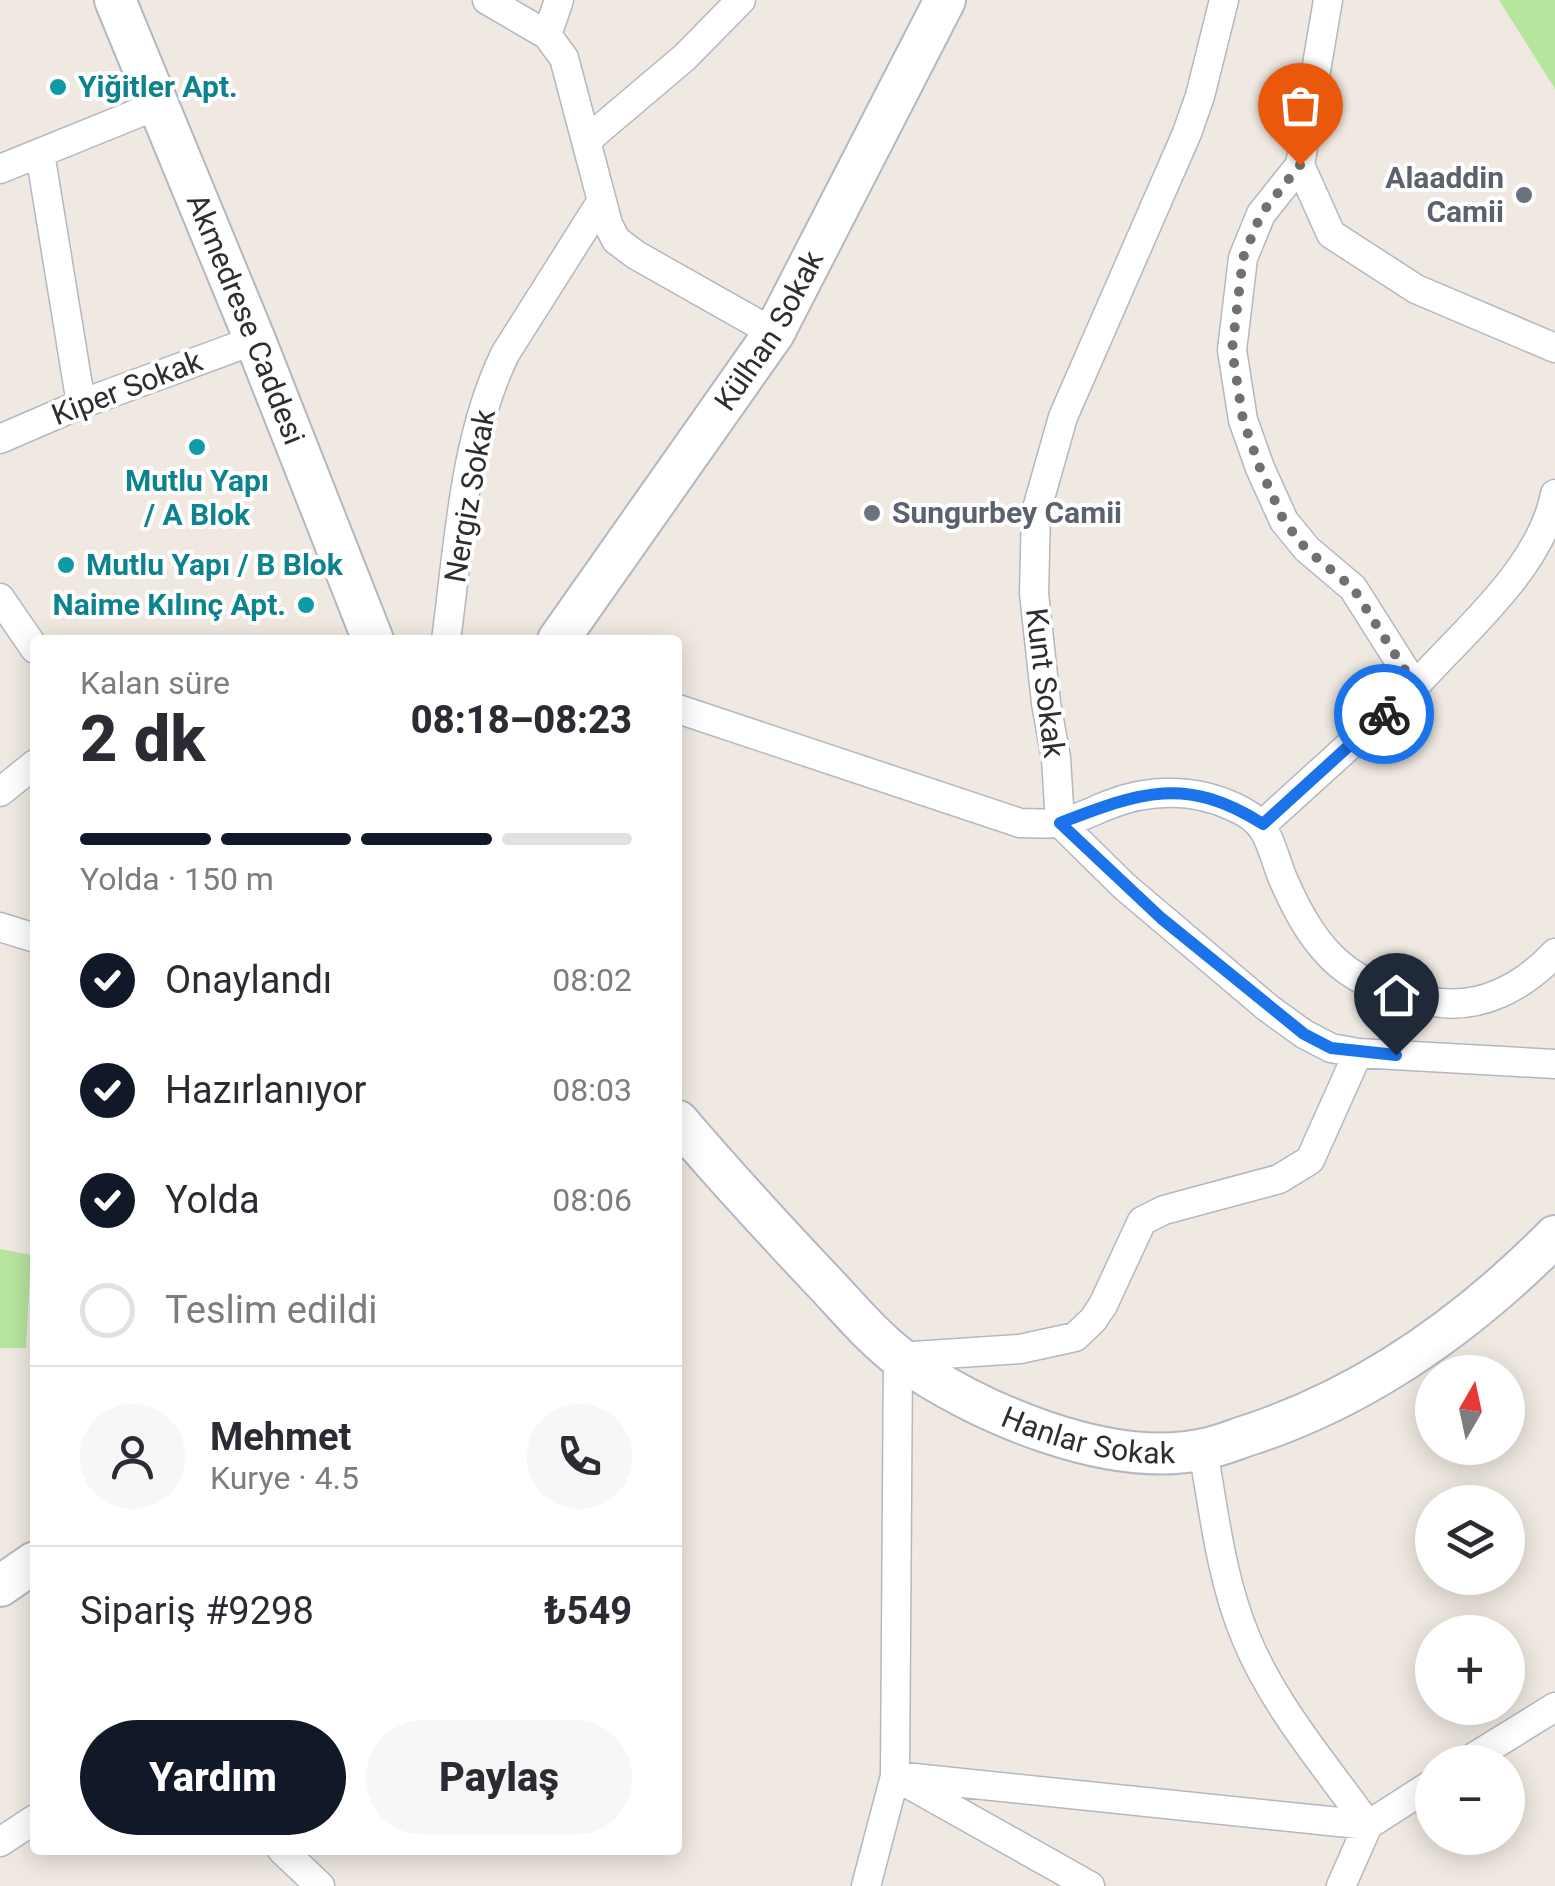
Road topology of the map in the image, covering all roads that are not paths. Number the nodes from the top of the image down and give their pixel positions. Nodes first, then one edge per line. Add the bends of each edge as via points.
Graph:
1 (115, 0) edge
2 (487, 0) edge
3 (559, 0) edge
4 (740, 0) edge
5 (945, 0) edge
6 (1224, 0) edge
7 (1328, 0) edge
8 (547, 36) junction
9 (158, 105) junction
10 (586, 140) junction
11 (40, 153) junction
12 (1300, 165) junction
13 (0, 169) edge
14 (600, 202) junction
15 (774, 333) junction
16 (255, 340) junction
17 (1555, 348) edge
18 (82, 404) junction
19 (0, 439) edge
20 (1554, 503) edge
21 (0, 598) edge
22 (371, 635) edge
23 (447, 635) edge
24 (562, 635) edge
25 (30, 642) edge
26 (1415, 686) junction
27 (682, 711) edge
28 (30, 768) edge
29 (0, 792) edge
30 (1060, 823) junction
31 (1263, 824) junction
32 (0, 927) edge
33 (30, 936) edge
34 (1555, 953) edge
35 (1358, 1053) junction
36 (1555, 1064) edge
37 (682, 1126) edge
38 (1555, 1236) edge
39 (898, 1356) junction
40 (1203, 1450) junction
41 (30, 1565) edge
42 (0, 1586) edge
43 (1555, 1706) edge
44 (1493, 1745) edge
45 (895, 1776) junction
46 (1415, 1795) edge
47 (30, 1822) edge
48 (1368, 1824) junction
49 (0, 1842) edge
50 (287, 1855) edge
51 (320, 1886) edge
52 (866, 1886) edge
53 (1090, 1886) edge
54 (1341, 1886) edge

1 - 9 street, Akmedrese Caddesi
2 - 8 street
3 - 8 street
4 - 10 street via 675,66
5 - 15 street, Külhan Sokak
6 - 30 street, Kunt Sokak via 1187,133 1063,417 1036,512 1034,593
7 - 12 street
8 - 10 street via 564,58
9 - 11 street
9 - 16 street, Akmedrese Caddesi
10 - 14 street
11 - 13 street
11 - 18 street
12 - 17 street via 1331,234 1416,288
12 - 26 street via 1261,214 1243,258 1232,350 1243,420 1284,521 1353,588
14 - 15 street via 616,240
14 - 23 street, Nergiz Sokak via 492,381 471,463
15 - 24 street, Külhan Sokak
16 - 18 street, Kiper Sokak
16 - 22 street, Akmedrese Caddesi
18 - 19 street, Kiper Sokak
20 - 26 street via 1523,566
21 - 25 street
26 - 31 street
27 - 30 street via 1020,823
28 - 29 street
30 - 31 street via 1119,801 1173,792 1205,796
30 - 35 street via 1268,1008 1331,1048
31 - 34 street via 1308,928 1360,981 1445,1004 1488,999 1518,987
32 - 33 street
35 - 36 street
35 - 39 street via 1310,1160 1279,1180 1142,1221 1103,1305 1074,1337 1020,1350
37 - 39 street, Hanlar Sokak
38 - 40 street, Hanlar Sokak via 1457,1323 1398,1365 1344,1397
39 - 40 street, Hanlar Sokak via 1018,1423 1085,1444
39 - 45 street
40 - 48 street via 1222,1559 1246,1638 1289,1716
41 - 42 street
43 - 44 street
45 - 48 street
45 - 52 street
45 - 53 street
46 - 48 street
47 - 49 street
48 - 54 street
50 - 51 street

